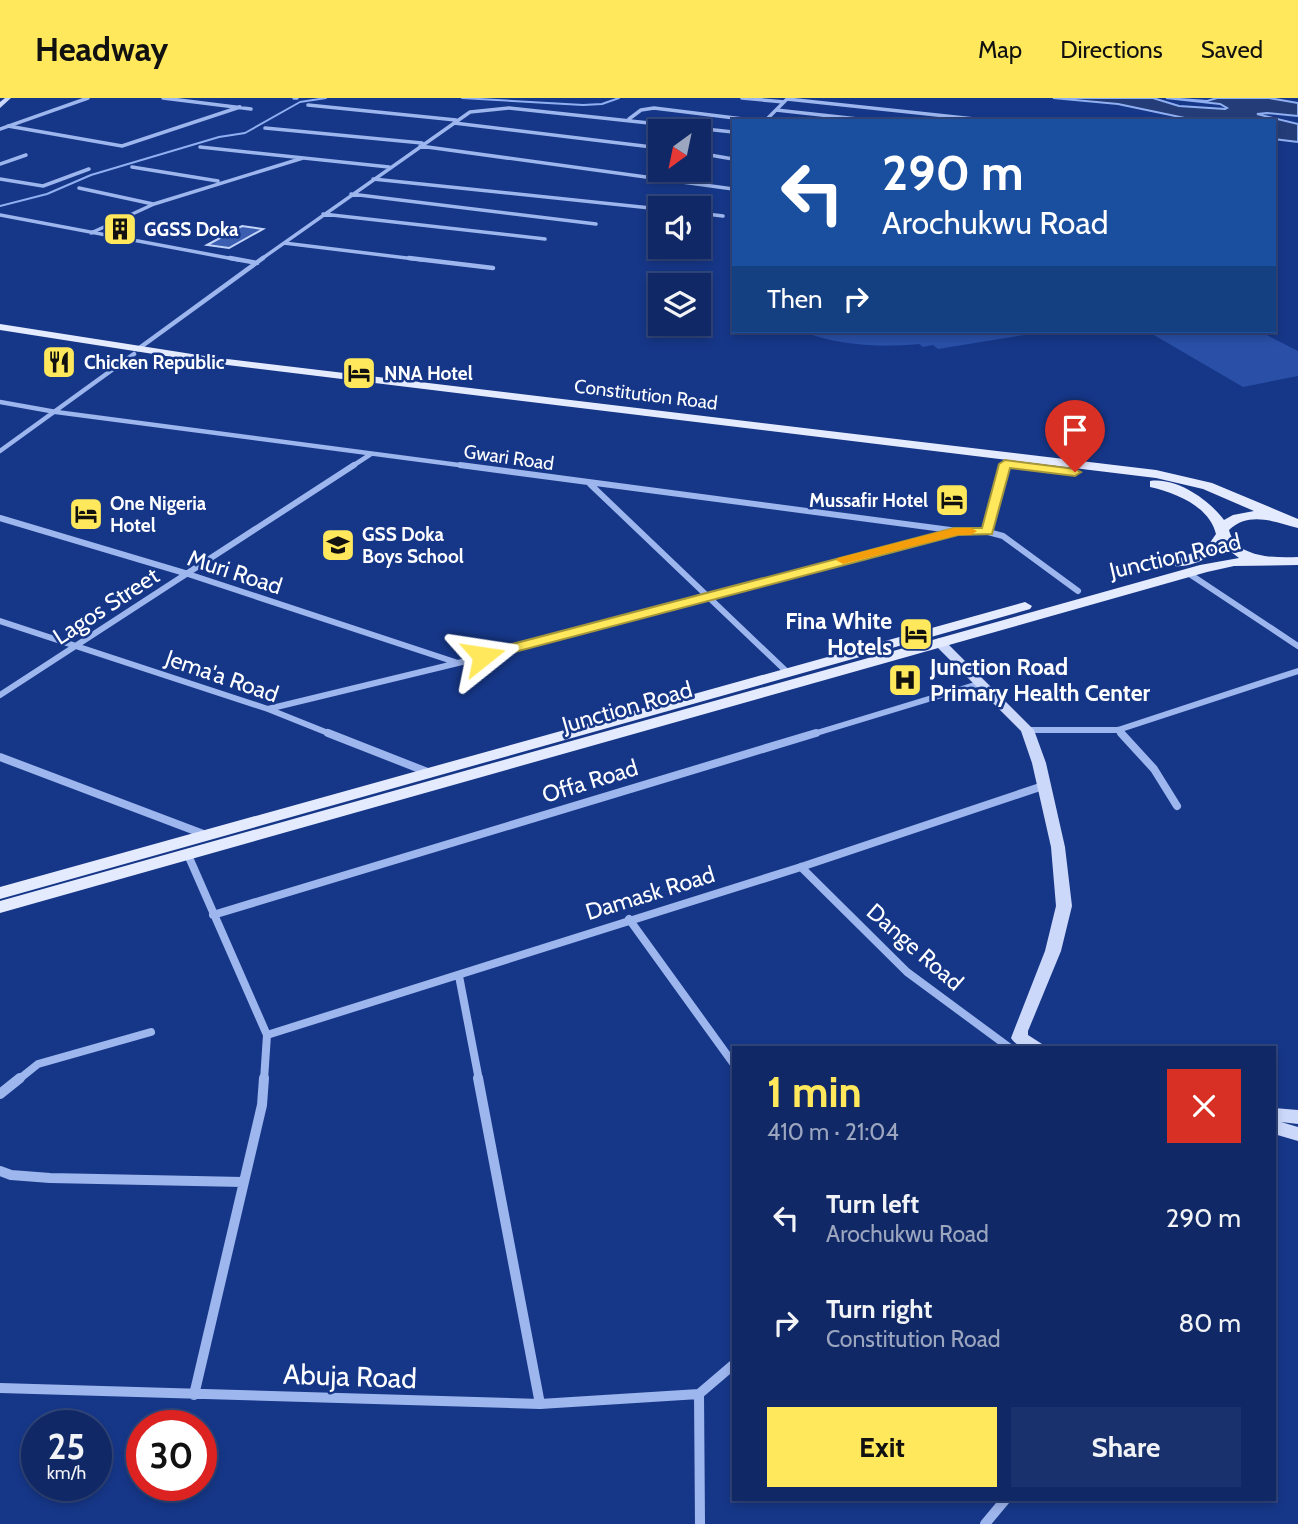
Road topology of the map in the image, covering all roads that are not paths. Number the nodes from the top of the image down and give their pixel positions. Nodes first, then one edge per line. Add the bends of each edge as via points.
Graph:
1 (8, 98) edge
2 (88, 98) edge
3 (163, 98) edge
4 (741, 98) edge
5 (784, 102) junction
6 (308, 105) dead end
7 (0, 106) edge
8 (240, 107) junction
9 (251, 108) dead end
10 (776, 110) junction
11 (629, 119) junction
12 (743, 119) edge
13 (767, 119) edge
14 (858, 119) edge
15 (974, 119) edge
16 (455, 122) junction
17 (8, 126) junction
18 (265, 128) dead end
19 (0, 129) edge
20 (732, 132) edge
21 (421, 145) junction
22 (648, 146) edge
23 (200, 147) dead end
24 (732, 152) edge
25 (26, 155) dead end
26 (711, 155) edge
27 (303, 158) junction
28 (726, 158) junction
29 (732, 159) edge
30 (0, 164) edge
31 (132, 167) dead end
32 (389, 167) junction
33 (89, 169) dead end
34 (372, 178) junction
35 (0, 179) edge
36 (222, 182) junction
37 (79, 188) dead end
38 (732, 189) edge
39 (350, 194) junction
40 (154, 204) junction
41 (648, 208) edge
42 (323, 214) junction
43 (0, 215) edge
44 (711, 215) edge
45 (723, 216) dead end
46 (596, 224) dead end
47 (90, 233) junction
48 (545, 239) dead end
49 (284, 243) junction
50 (257, 263) junction
51 (493, 268) dead end
52 (0, 327) edge
53 (0, 333) edge
54 (136, 351) junction
55 (0, 402) edge
56 (56, 412) junction
57 (727, 427) junction
58 (0, 451) edge
59 (371, 454) junction
60 (1005, 464) junction
61 (590, 484) junction
62 (0, 518) edge
63 (1293, 521) edge
64 (958, 531) junction
65 (988, 531) junction
66 (1222, 532) junction
67 (1268, 561) junction
68 (1298, 561) edge
69 (1188, 573) junction
70 (188, 574) junction
71 (1078, 591) junction
72 (708, 595) junction
73 (0, 621) edge
74 (939, 642) junction
75 (77, 646) junction
76 (1298, 646) edge
77 (458, 663) junction
78 (1298, 671) edge
79 (786, 672) junction
80 (978, 684) junction
81 (0, 695) edge
82 (268, 709) junction
83 (1027, 730) junction
84 (1118, 730) junction
85 (0, 757) edge
86 (430, 773) junction
87 (1043, 786) junction
88 (1177, 806) dead end
89 (207, 835) junction
90 (188, 855) junction
91 (801, 867) junction
92 (0, 893) edge
93 (0, 908) edge
94 (213, 915) junction
95 (629, 919) junction
96 (459, 975) junction
97 (151, 1032) dead end
98 (267, 1035) junction
99 (1014, 1045) edge
100 (732, 1062) edge
101 (0, 1094) edge
102 (1276, 1115) edge
103 (1298, 1117) edge
104 (1276, 1128) edge
105 (1298, 1134) edge
106 (0, 1171) edge
107 (243, 1182) junction
108 (732, 1366) edge
109 (0, 1388) edge
110 (699, 1394) junction
111 (194, 1395) junction
112 (540, 1404) junction
113 (1004, 1501) edge
114 (700, 1524) edge
115 (985, 1524) edge

1 - 7 street
2 - 17 street
3 - 8 street
4 - 5 street
5 - 10 street
5 - 15 street
6 - 16 street
8 - 9 street
8 - 17 street via 122,146
10 - 13 street
10 - 14 street
11 - 12 street via 654,108
11 - 16 street via 487,108 470,111
11 - 20 street
16 - 21 street
16 - 22 street
17 - 19 street
18 - 21 street
21 - 32 street
21 - 38 street
23 - 27 street
24 - 28 street
25 - 30 street
26 - 28 street
27 - 32 street
27 - 36 street
28 - 29 street
31 - 36 street
32 - 34 street
33 - 35 street via 43,186
34 - 39 street
34 - 41 street
36 - 40 street
37 - 40 street
39 - 42 street
39 - 46 street
40 - 47 street
42 - 48 street
42 - 49 street
43 - 47 street
44 - 45 street
47 - 50 street
49 - 50 street
49 - 51 street
50 - 54 street
52 - 54 main road, Constitution Road
53 - 54 main road, Constitution Road
54 - 56 street
54 - 57 main road, Constitution Road via 358,386
55 - 56 street, Gwari Road
56 - 58 street
56 - 59 street, Gwari Road
57 - 60 main road, Constitution Road
57 - 63 main road, Constitution Road via 1156,474 1207,486
59 - 61 street, Gwari Road
59 - 70 street, Lagos Street
60 - 65 street
60 - 66 main road, Constitution Road via 1168,488 1200,503
61 - 64 street, Gwari Road
61 - 72 street
62 - 70 street, Muri Road
63 - 66 main road, Junction Road via 1249,516 1227,523
64 - 65 street, Gwari Road
64 - 72 street, Gwari Road
65 - 71 street, Gwari Road via 1013,542
66 - 67 main road, Constitution Road via 1238,551
66 - 71 main road, Junction Road via 1212,550 1198,558
67 - 68 main road, Junction Road
67 - 69 main road, Junction Road via 1234,562
69 - 74 main road, Junction Road
69 - 76 street
70 - 75 street, Lagos Street
70 - 77 street, Muri Road
71 - 79 main road, Junction Road
72 - 77 street, Gwari Road
72 - 79 street
73 - 75 street, Jema'a Road
74 - 80 street
74 - 90 main road, Junction Road
75 - 81 street, Lagos Street
75 - 82 street, Jema'a Road
77 - 82 street, Gwari Road
78 - 84 street
79 - 86 main road, Junction Road
80 - 83 street
80 - 94 street, Offa Road
82 - 86 street, Jema'a Road
83 - 84 street
83 - 87 street
84 - 88 street via 1154,769
85 - 89 street
86 - 89 main road, Junction Road
87 - 91 street, Damask Road
87 - 99 street via 1058,847 1064,906 1053,951
89 - 92 main road, Junction Road
90 - 93 main road, Junction Road
90 - 94 street
91 - 95 street, Damask Road
91 - 99 street, Dange Road via 907,972
94 - 98 street
95 - 96 street, Damask Road
95 - 100 street
96 - 98 street, Damask Road
96 - 112 street
97 - 101 street via 38,1065
98 - 107 street via 262,1105
102 - 103 street
104 - 105 street
106 - 107 street via 50,1178
107 - 111 street
108 - 110 street
109 - 111 street, Abuja Road
110 - 112 street, Abuja Road
110 - 114 street
111 - 112 street, Abuja Road
113 - 115 street

